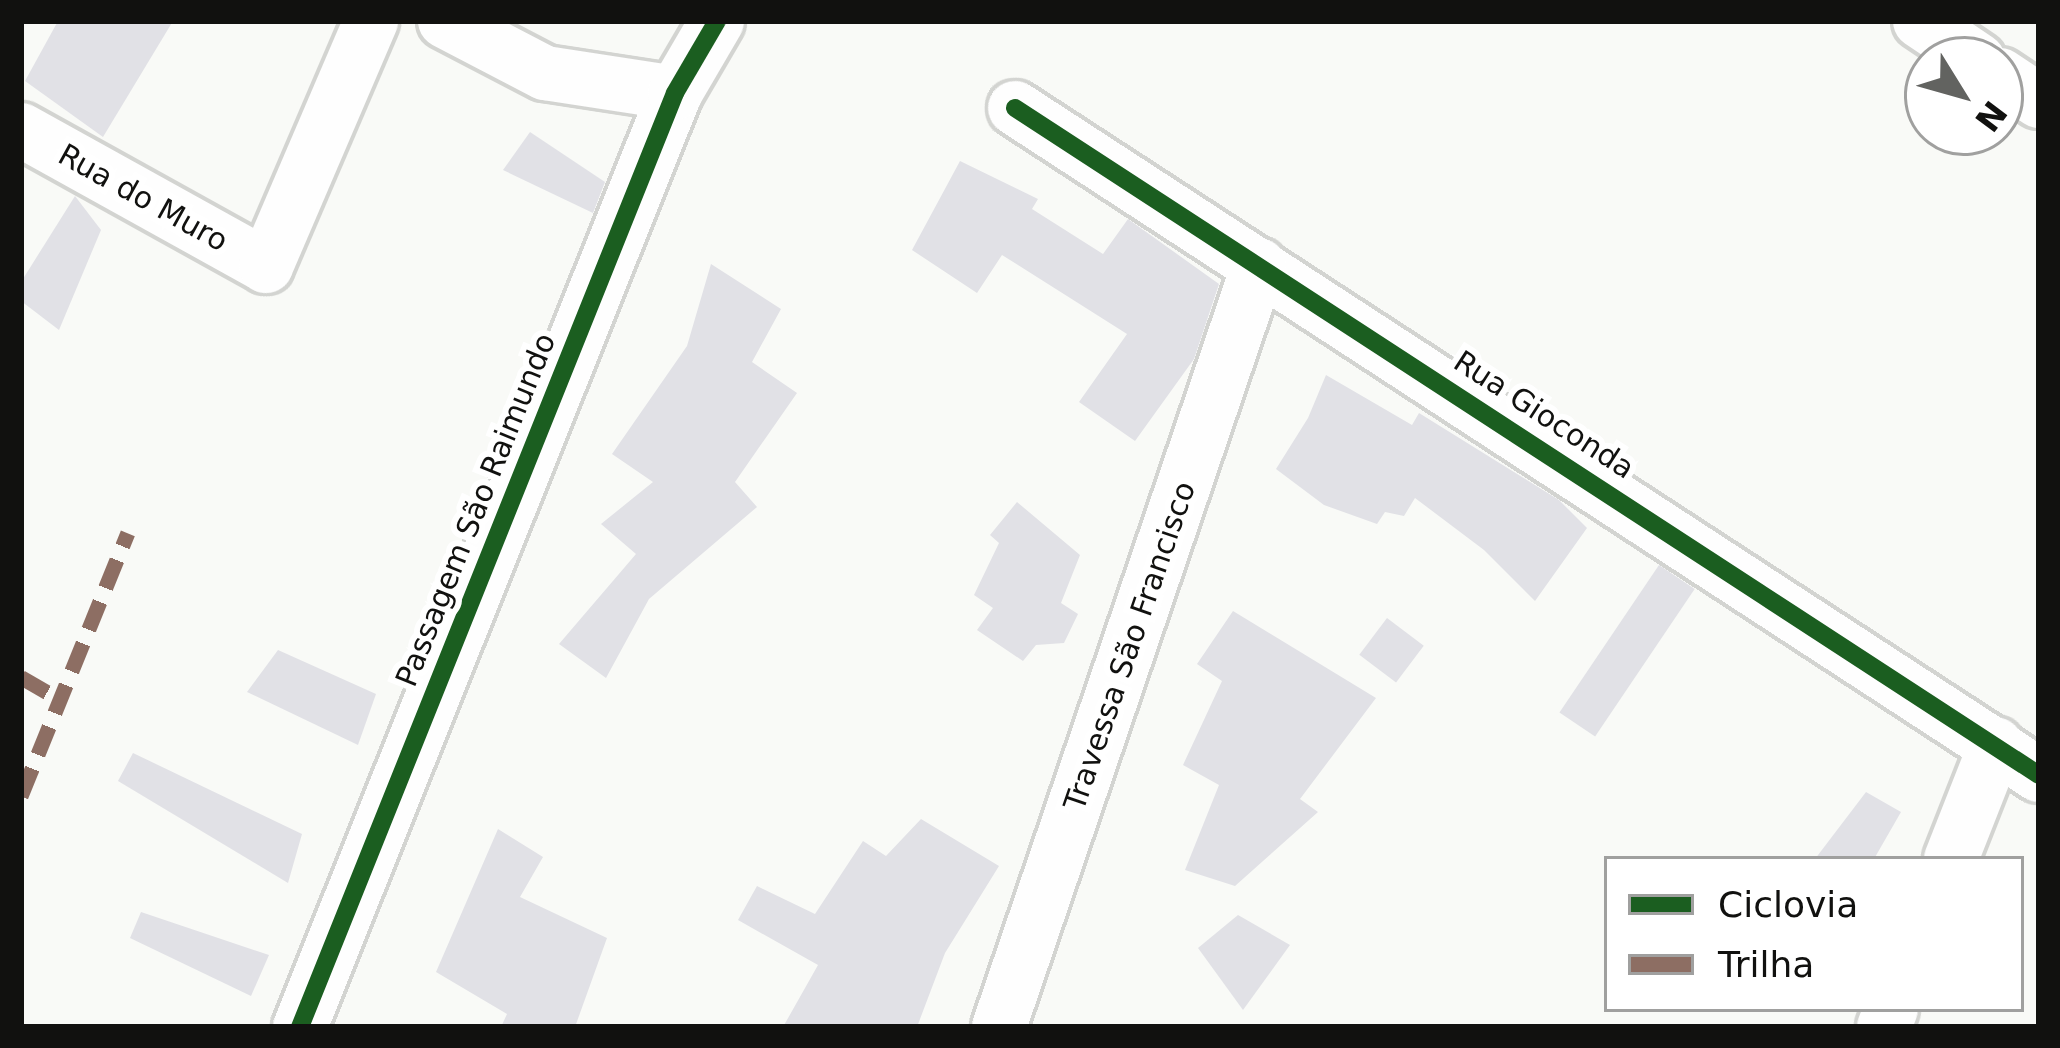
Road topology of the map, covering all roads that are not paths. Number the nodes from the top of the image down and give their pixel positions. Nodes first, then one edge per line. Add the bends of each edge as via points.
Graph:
1 (371, 21) edge
2 (445, 21) edge
3 (717, 21) edge
4 (675, 93) junction
5 (1015, 108) dead end
6 (21, 130) edge
7 (1258, 265) junction
8 (2018, 760) edge
9 (1953, 856) edge
10 (300, 1027) edge
11 (999, 1027) edge

1 - 6 street, Rua do Muro via 266,266
2 - 4 street via 545,73
3 - 4 street, Passagem São Raimundo
4 - 10 street, Passagem São Raimundo
5 - 7 street, Rua Gioconda
7 - 8 street, Rua Gioconda
7 - 11 street, Travessa São Francisco
8 - 9 street

